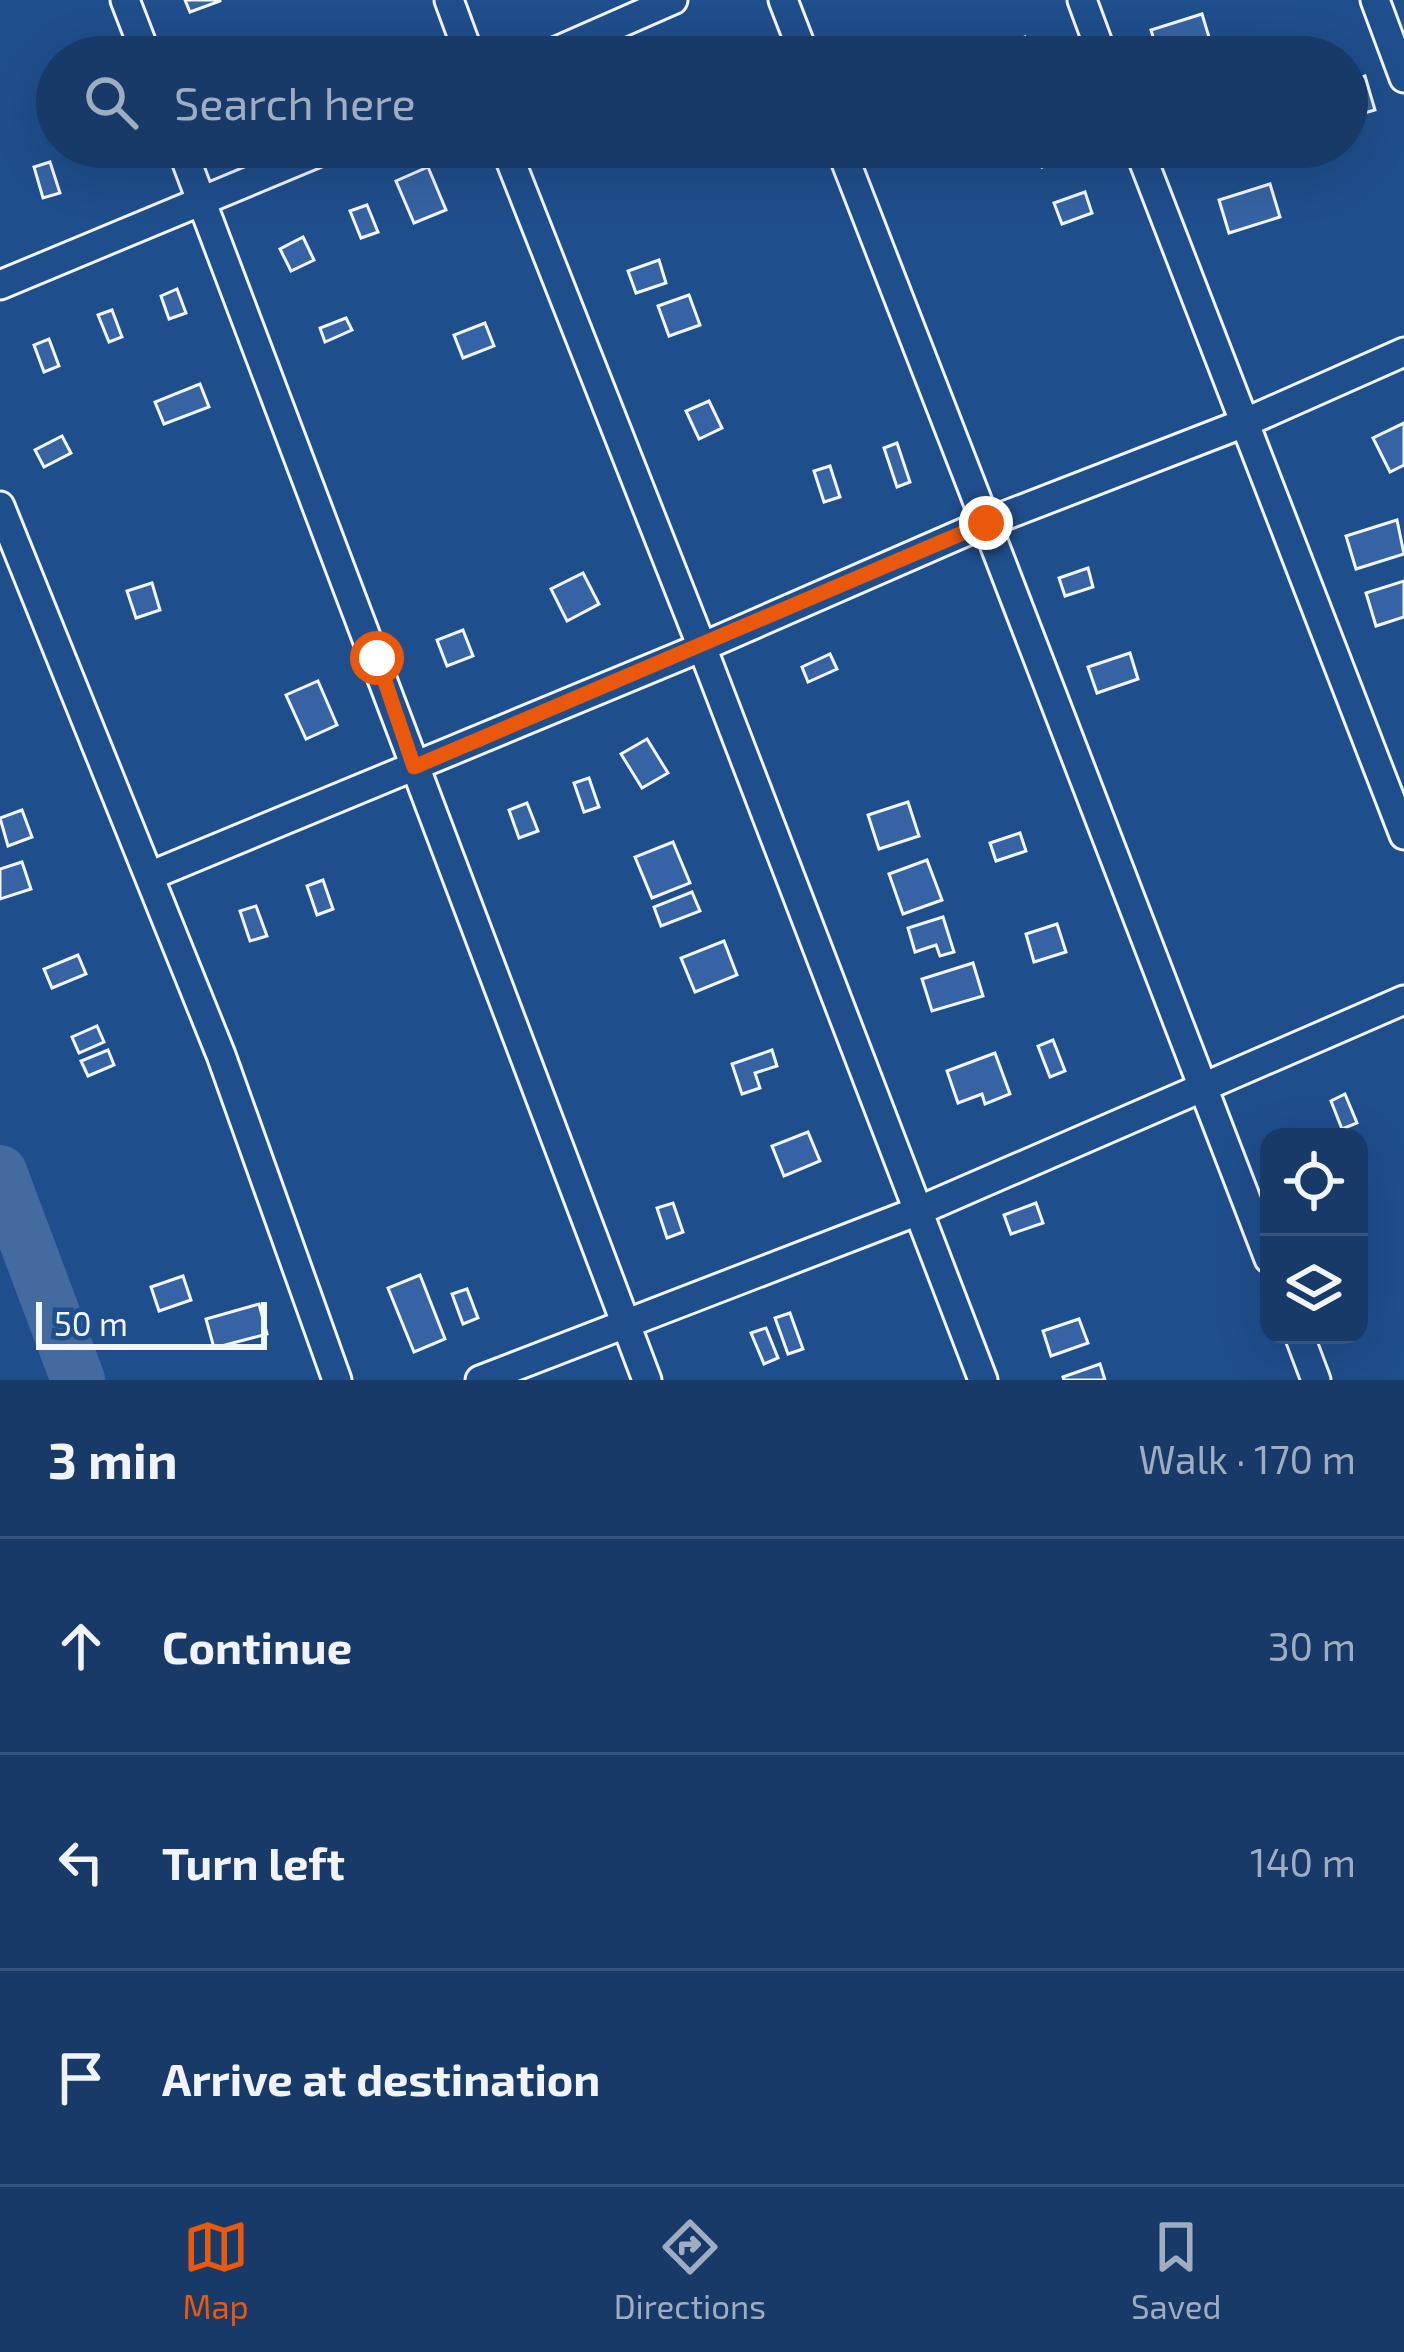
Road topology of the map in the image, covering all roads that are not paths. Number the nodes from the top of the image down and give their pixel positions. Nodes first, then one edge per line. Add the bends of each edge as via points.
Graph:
1 (125, 0) edge
2 (448, 0) edge
3 (673, 0) edge
4 (783, 0) edge
5 (1082, 0) edge
6 (1375, 0) edge
7 (139, 36) edge
8 (462, 36) edge
9 (591, 36) edge
10 (797, 36) edge
11 (1095, 36) edge
12 (1404, 78) edge
13 (189, 168) edge
14 (281, 168) edge
15 (514, 168) edge
16 (848, 168) edge
17 (1146, 168) edge
18 (202, 201) junction
19 (0, 285) edge
20 (1404, 352) edge
21 (1244, 423) junction
22 (0, 506) edge
23 (986, 523) junction
24 (702, 647) junction
25 (414, 767) junction
26 (1404, 835) edge
27 (152, 875) junction
28 (1404, 1000) edge
29 (1202, 1087) junction
30 (918, 1211) junction
31 (1260, 1236) edge
32 (626, 1324) junction
33 (1302, 1344) edge
34 (337, 1380) edge
35 (481, 1380) edge
36 (647, 1380) edge
37 (983, 1380) edge
38 (1316, 1380) edge

1 - 7 street
2 - 8 street
3 - 9 street
4 - 10 street
5 - 11 street
6 - 12 street
13 - 18 street
14 - 18 street
15 - 24 street
16 - 23 street
17 - 21 street
18 - 19 street
18 - 25 street
20 - 21 street
21 - 23 street
21 - 26 street
22 - 27 street
23 - 24 street
23 - 29 street
24 - 25 street
24 - 30 street
25 - 27 street
25 - 32 street
27 - 34 street
28 - 29 street
29 - 30 street
29 - 31 street
30 - 32 street
30 - 37 street
32 - 35 street
32 - 36 street
33 - 38 street

